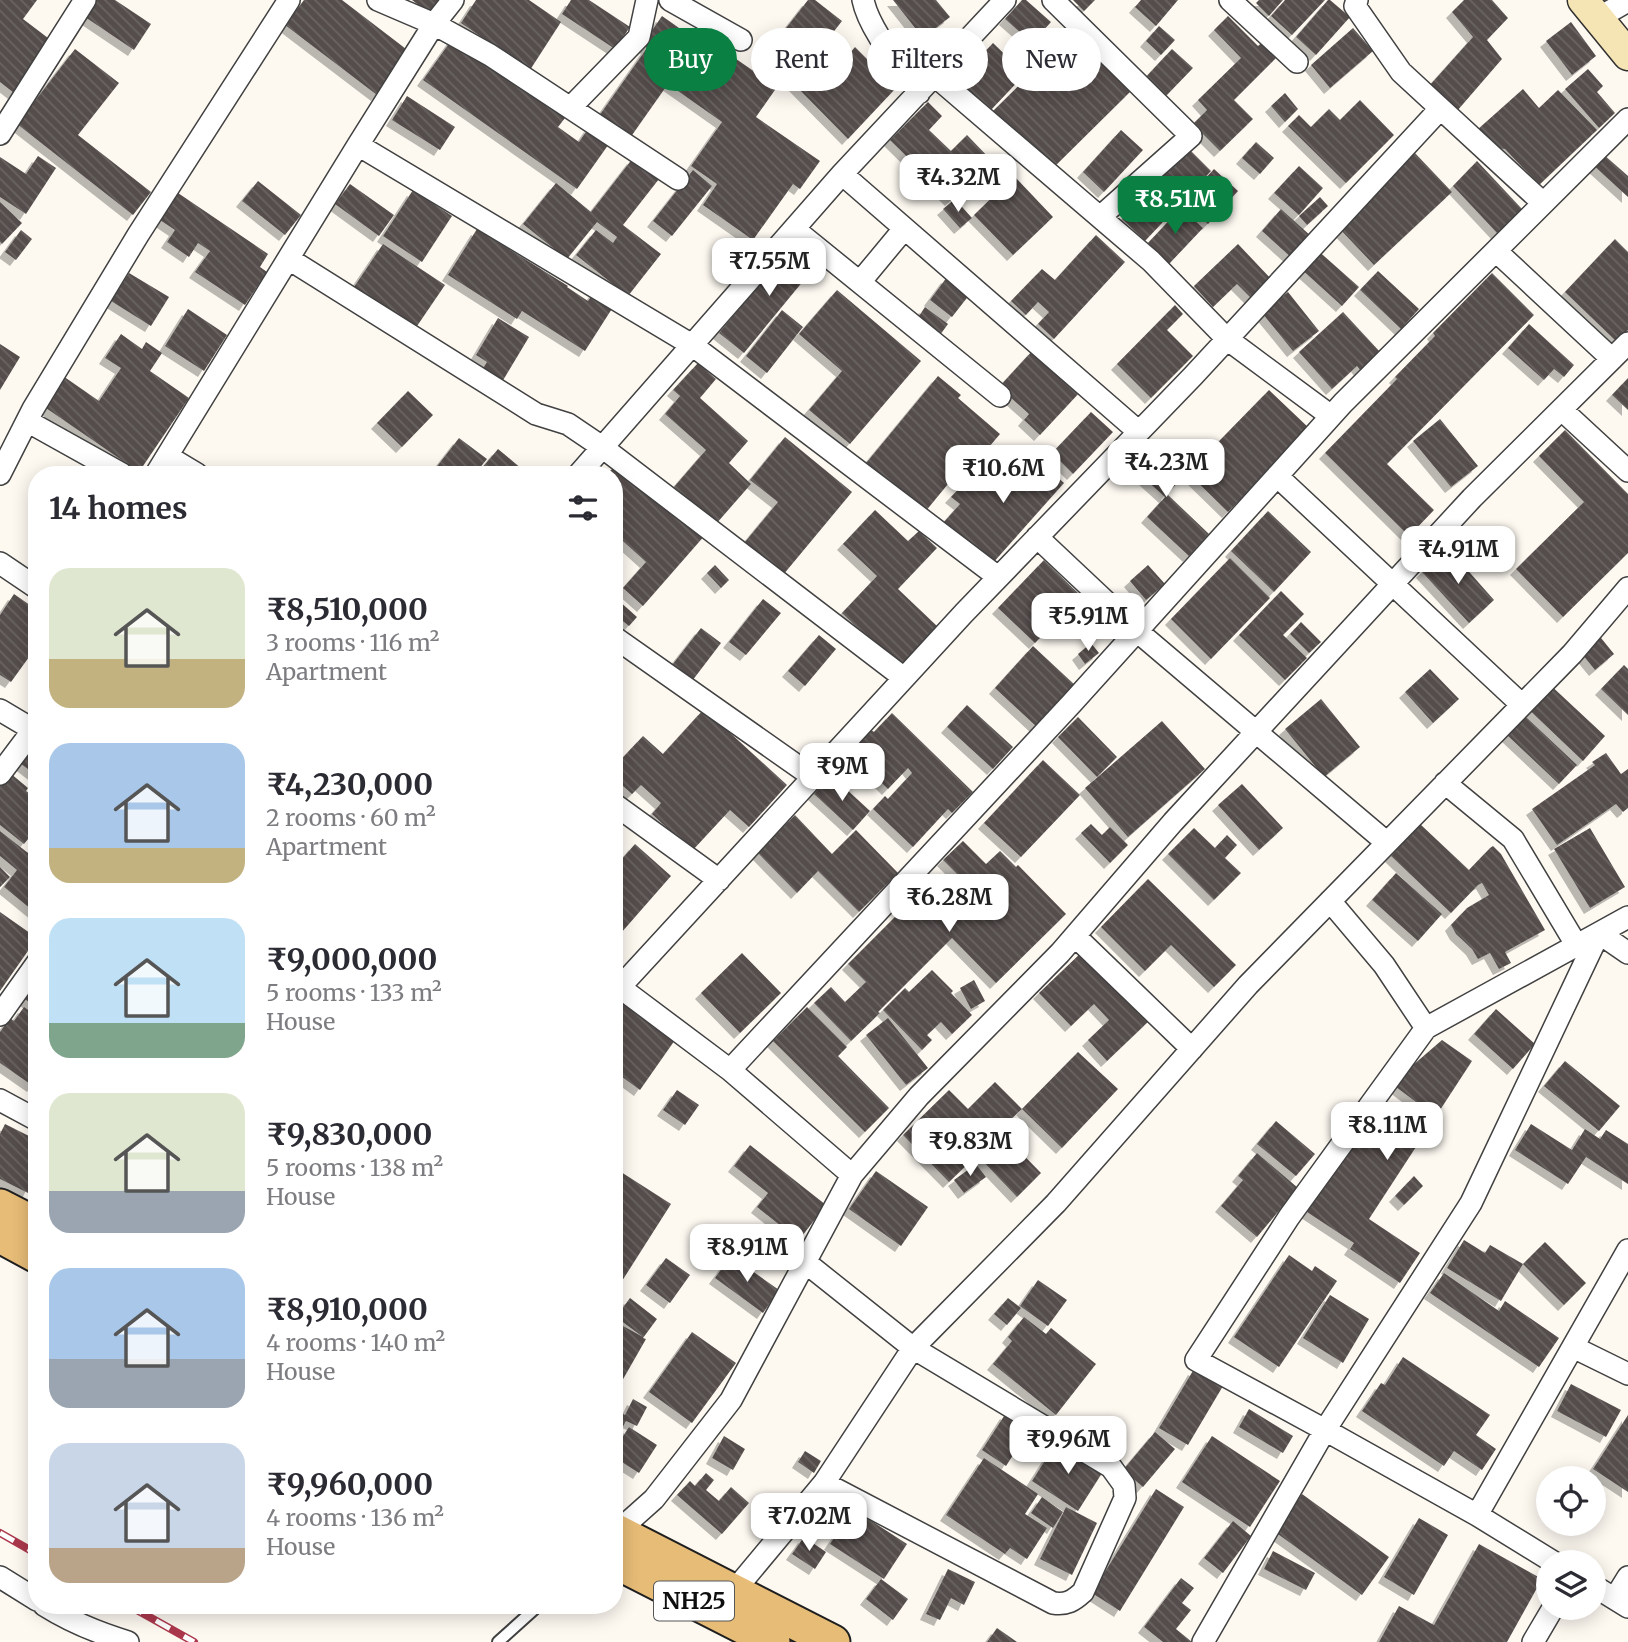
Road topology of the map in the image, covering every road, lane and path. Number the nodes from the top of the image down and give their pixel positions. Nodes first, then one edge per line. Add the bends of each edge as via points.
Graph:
1 (85, 0) edge
2 (289, 0) edge
3 (378, 0) edge
4 (453, 0) edge
5 (648, 0) edge
6 (670, 0) edge
7 (863, 0) edge
8 (1005, 0) edge
9 (1053, 0) edge
10 (1230, 0) edge
11 (1357, 0) edge
12 (1628, 1) edge
13 (701, 7) edge
14 (1590, 9) edge
15 (435, 24) junction
16 (979, 28) edge
17 (741, 40) dead end
18 (1628, 55) edge
19 (1297, 62) dead end
20 (953, 91) edge
21 (919, 93) joint
22 (570, 108) junction
23 (1440, 109) junction
24 (1628, 119) edge
25 (0, 134) edge
26 (358, 145) junction
27 (842, 174) junction
28 (678, 179) dead end
29 (1543, 204) junction
30 (1100, 217) junction
31 (794, 229) junction
32 (904, 229) junction
33 (1496, 251) junction
34 (289, 259) junction
35 (860, 282) junction
36 (1227, 339) junction
37 (1628, 343) edge
38 (692, 345) junction
39 (1612, 359) junction
40 (1000, 396) dead end
41 (1562, 410) junction
42 (1331, 416) junction
43 (27, 421) junction
44 (1139, 432) junction
45 (602, 447) junction
46 (161, 465) edge
47 (108, 466) edge
48 (586, 466) edge
49 (1628, 471) edge
50 (0, 474) edge
51 (1277, 476) junction
52 (1037, 537) junction
53 (0, 563) edge
54 (998, 577) junction
55 (28, 582) edge
56 (1394, 584) junction
57 (1628, 588) edge
58 (1138, 631) junction
59 (623, 643) edge
60 (904, 678) junction
61 (1522, 705) junction
62 (0, 710) edge
63 (28, 727) edge
64 (1256, 733) junction
65 (28, 740) edge
66 (0, 774) edge
67 (813, 777) junction
68 (1445, 783) junction
69 (623, 810) edge
70 (1386, 842) junction
71 (719, 880) junction
72 (1330, 901) junction
73 (1628, 917) edge
74 (1599, 933) junction
75 (1075, 936) junction
76 (1577, 946) junction
77 (1628, 953) edge
78 (28, 976) edge
79 (623, 979) edge
80 (623, 990) edge
81 (0, 1015) edge
82 (1426, 1028) junction
83 (1192, 1049) junction
84 (730, 1070) junction
85 (0, 1100) edge
86 (28, 1116) edge
87 (852, 1175) junction
88 (0, 1206) edge
89 (28, 1220) edge
90 (0, 1236) edge
91 (1628, 1250) edge
92 (28, 1251) edge
93 (805, 1262) junction
94 (1573, 1347) junction
95 (913, 1348) junction
96 (1628, 1374) edge
97 (1325, 1430) junction
98 (824, 1483) junction
99 (1477, 1515) junction
100 (623, 1532) edge
101 (623, 1544) edge
102 (623, 1546) edge
103 (1536, 1551) edge
104 (0, 1577) edge
105 (1628, 1577) edge
106 (734, 1591) junction
107 (28, 1594) edge
108 (1621, 1602) edge
109 (59, 1614) edge
110 (528, 1614) edge
111 (64, 1617) junction
112 (1546, 1620) edge
113 (75, 1642) edge
114 (128, 1642) edge
115 (498, 1642) edge
116 (773, 1642) edge
117 (833, 1642) edge
118 (1204, 1642) edge
119 (1533, 1642) edge

1 - 25 street
2 - 43 street via 138,235
3 - 15 street
4 - 15 street
5 - 22 street via 639,37
6 - 13 street
7 - 21 street via 873,27
8 - 16 street
9 - 30 street via 1191,136
10 - 19 street
11 - 23 street via 1355,6 1401,72
12 - 14 street
13 - 17 street
14 - 18 street
15 - 22 street
15 - 26 street
20 - 30 street
21 - 27 street
22 - 28 street
23 - 29 street
23 - 36 street
24 - 29 street
26 - 34 street
26 - 38 street
27 - 31 street
27 - 32 street
29 - 33 street
30 - 36 street via 1151,261
31 - 35 street
31 - 38 street
32 - 35 street
32 - 44 street
33 - 39 street
33 - 42 street
34 - 45 street via 536,414 568,424
34 - 46 street
35 - 40 street
36 - 42 street
36 - 44 street
37 - 39 street
38 - 45 street
38 - 54 street
39 - 41 street
41 - 49 street
41 - 56 street via 1472,498
42 - 51 street
43 - 47 street
43 - 50 street
44 - 52 street
45 - 48 street
45 - 60 street
51 - 56 street
51 - 58 street
52 - 54 street
52 - 58 street
53 - 55 street
54 - 60 street
56 - 61 street
56 - 64 street
57 - 61 street
58 - 64 street
58 - 84 street
59 - 67 street
60 - 67 street
61 - 68 street
62 - 63 street
64 - 70 street
64 - 75 street
65 - 66 street
67 - 71 street
68 - 70 street
68 - 76 street via 1513,839
69 - 71 street
70 - 72 street
71 - 79 street
72 - 82 street via 1384,965
72 - 83 street
73 - 74 street
74 - 76 street
74 - 77 street
74 - 97 street via 1471,1203
75 - 83 street
75 - 87 street via 919,1096
76 - 82 street
78 - 81 street
80 - 84 street
82 - 97 street via 1289,1217 1196,1360
83 - 95 street via 1056,1203
84 - 87 street
85 - 86 street
87 - 93 street
88 - 89 main road
90 - 92 main road
91 - 94 street
93 - 95 street
93 - 100 street via 731,1400
94 - 96 street
94 - 99 street
95 - 98 street
95 - 98 street via 1111,1466 1124,1485 1125,1498 1083,1592 1065,1605 1053,1603
97 - 99 street
97 - 118 street
98 - 106 street
99 - 103 street
101 - 106 main road, NH25
102 - 116 main road, NH25
104 - 107 street
105 - 108 street
106 - 117 main road, NH25
109 - 111 street
110 - 115 lane
111 - 113 street
111 - 114 street
112 - 119 street

